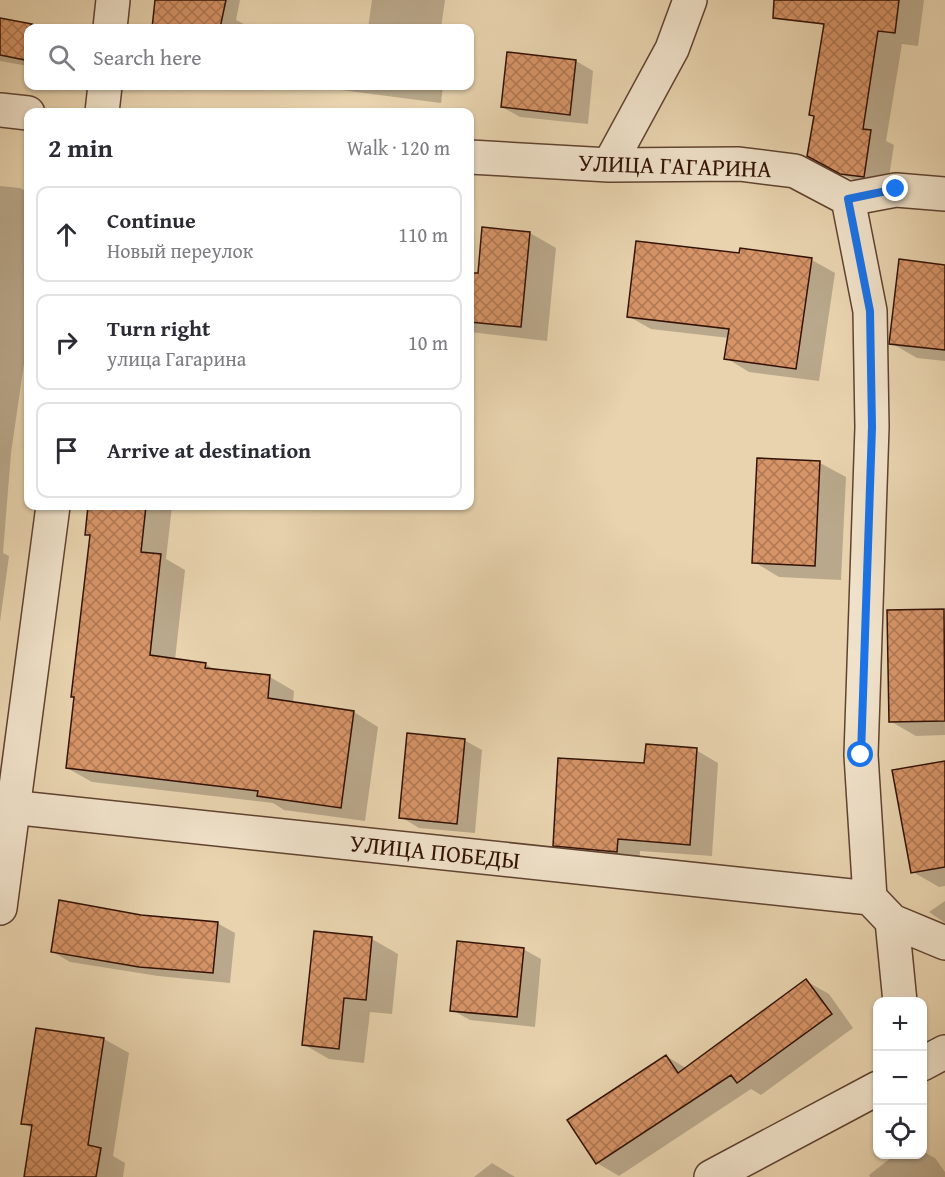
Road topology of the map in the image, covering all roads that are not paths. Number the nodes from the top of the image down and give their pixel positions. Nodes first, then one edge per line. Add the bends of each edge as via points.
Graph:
1 (113, 0) edge
2 (690, 0) edge
3 (110, 24) edge
4 (105, 90) edge
5 (102, 108) edge
6 (0, 110) edge
7 (24, 113) edge
8 (474, 157) edge
9 (609, 165) junction
10 (945, 194) edge
11 (848, 199) junction
12 (52, 510) edge
13 (8, 807) edge
14 (0, 908) edge
15 (881, 909) junction
16 (945, 943) edge
17 (899, 997) edge
18 (945, 1052) edge
19 (927, 1061) edge
20 (873, 1091) edge
21 (711, 1177) edge

1 - 3 street
2 - 9 street via 672,50
4 - 5 street
6 - 7 street
8 - 9 street, УЛИЦА ГАГАРИНА
9 - 11 street, УЛИЦА ГАГАРИНА via 739,164 795,171
10 - 11 street via 896,189
11 - 15 street via 870,311 872,427 861,755
12 - 13 street
13 - 14 street
13 - 15 street, УЛИЦА ПОБЕДЫ
15 - 16 street, УЛИЦА ПОБЕДЫ
15 - 17 street
18 - 19 street
20 - 21 street

